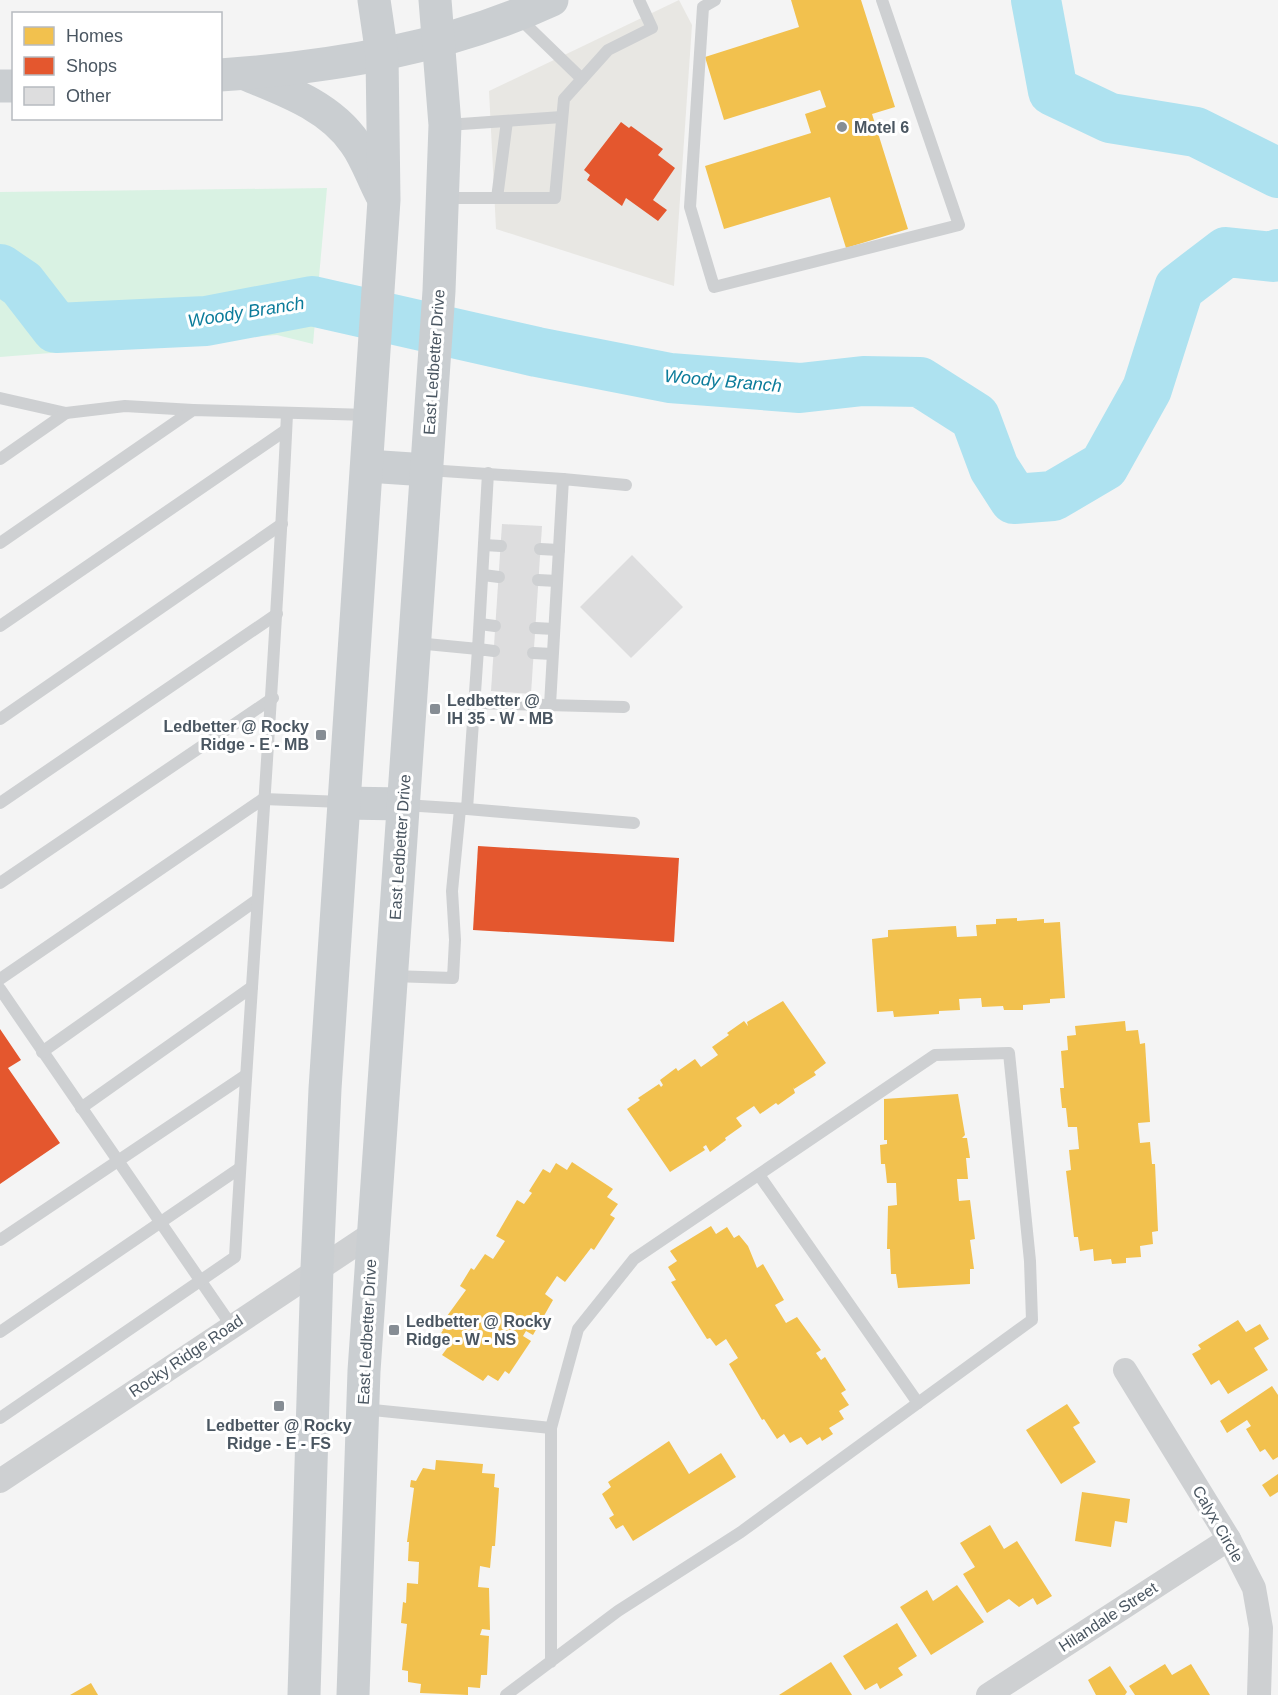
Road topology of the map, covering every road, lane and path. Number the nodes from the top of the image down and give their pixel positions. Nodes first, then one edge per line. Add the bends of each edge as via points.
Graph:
1 (374, 0) edge
2 (435, 0) edge
3 (552, 0) edge
4 (639, 0) edge
5 (715, 0) edge
6 (882, 0) edge
7 (517, 16) junction
8 (440, 40) junction
9 (382, 56) junction
10 (232, 74) edge
11 (582, 79) junction
12 (562, 117) junction
13 (507, 121) junction
14 (445, 125) junction
15 (442, 198) junction
16 (497, 198) junction
17 (384, 200) junction
18 (0, 398) edge
19 (371, 403) junction
20 (193, 410) junction
21 (66, 413) junction
22 (287, 414) junction
23 (286, 430) junction
24 (0, 459) edge
25 (367, 466) junction
26 (427, 470) junction
27 (488, 473) junction
28 (563, 479) junction
29 (626, 485) dead end
30 (282, 524) junction
31 (0, 543) edge
32 (484, 545) junction
33 (501, 546) dead end
34 (540, 549) dead end
35 (559, 550) junction
36 (483, 575) junction
37 (499, 577) dead end
38 (538, 580) dead end
39 (557, 580) junction
40 (277, 614) junction
41 (480, 624) junction
42 (0, 626) edge
43 (495, 626) dead end
44 (535, 628) dead end
45 (554, 629) junction
46 (414, 643) junction
47 (478, 649) junction
48 (494, 651) dead end
49 (533, 653) dead end
50 (552, 654) junction
51 (273, 698) junction
52 (475, 703) junction
53 (550, 705) junction
54 (624, 707) dead end
55 (0, 719) edge
56 (263, 799) junction
57 (344, 802) junction
58 (0, 803) edge
59 (403, 804) junction
60 (463, 809) junction
61 (633, 823) dead end
62 (0, 883) edge
63 (257, 900) junction
64 (391, 976) junction
65 (0, 978) edge
66 (252, 987) junction
67 (0, 989) edge
68 (42, 1052) junction
69 (246, 1075) junction
70 (81, 1108) junction
71 (116, 1161) junction
72 (240, 1168) junction
73 (759, 1175) junction
74 (159, 1224) junction
75 (373, 1233) junction
76 (0, 1240) edge
77 (317, 1268) junction
78 (199, 1281) junction
79 (231, 1325) junction
80 (0, 1332) edge
81 (1125, 1370) dead end
82 (918, 1403) junction
83 (362, 1409) junction
84 (0, 1418) edge
85 (551, 1428) junction
86 (0, 1481) edge
87 (1229, 1539) junction
88 (551, 1662) junction
89 (304, 1695) edge
90 (353, 1695) edge
91 (507, 1695) edge
92 (988, 1695) edge
93 (1259, 1695) edge

1 - 9 main road
2 - 8 main road, East Ledbetter Drive
3 - 7 main road
4 - 11 lane via 651,28 608,50
5 - 6 lane via 703,7 690,207 714,287 959,225
7 - 8 main road
7 - 11 lane
8 - 9 main road
8 - 14 main road, East Ledbetter Drive
9 - 10 main road
9 - 17 main road
10 - 17 main road via 297,95 329,117 355,142
11 - 12 lane via 564,99
12 - 13 lane
12 - 16 lane via 555,198
13 - 14 lane
13 - 16 lane
14 - 15 main road, East Ledbetter Drive
15 - 16 lane
15 - 26 main road, East Ledbetter Drive
17 - 19 main road
18 - 21 lane
19 - 22 lane
19 - 25 main road
20 - 21 lane via 125,406
20 - 22 lane
20 - 31 lane
21 - 24 lane
22 - 23 lane
23 - 30 lane
23 - 42 lane
25 - 26 main road
25 - 57 main road
26 - 27 lane
26 - 46 main road, East Ledbetter Drive
27 - 28 lane
27 - 32 lane
28 - 29 lane
28 - 35 lane
30 - 40 lane
30 - 55 lane
32 - 33 lane
32 - 36 lane
34 - 35 lane
35 - 39 lane
36 - 37 lane
36 - 41 lane
38 - 39 lane
39 - 45 lane
40 - 51 lane
40 - 58 lane
41 - 43 lane
41 - 47 lane
44 - 45 lane
45 - 50 lane
46 - 47 lane
46 - 59 main road, East Ledbetter Drive
47 - 48 lane
47 - 52 lane
49 - 50 lane
50 - 53 lane
51 - 56 lane
51 - 62 lane
52 - 53 lane
52 - 60 lane
53 - 54 lane
56 - 57 lane
56 - 63 lane
56 - 65 lane
57 - 59 main road
57 - 77 main road
59 - 60 lane
59 - 64 main road, East Ledbetter Drive
60 - 61 lane
60 - 64 lane via 452,891 453,978
63 - 66 lane
63 - 68 lane
64 - 75 main road, East Ledbetter Drive
66 - 69 lane
66 - 70 lane
67 - 68 lane
68 - 70 lane
69 - 71 lane
69 - 72 lane
70 - 71 lane
71 - 74 lane
71 - 76 lane
72 - 74 lane
72 - 78 lane via 235,1257
73 - 82 lane
73 - 82 lane via 935,1055 1009,1053 1030,1261 1032,1320
73 - 85 lane via 634,1259 578,1329
74 - 78 lane
74 - 80 lane
75 - 77 street, Rocky Ridge Road
75 - 83 main road, East Ledbetter Drive
77 - 79 street, Rocky Ridge Road
77 - 89 main road
78 - 79 lane
78 - 84 lane
79 - 86 street, Rocky Ridge Road
81 - 87 street, Calyx Circle
82 - 88 lane via 741,1532 618,1611
83 - 85 lane
83 - 90 main road, East Ledbetter Drive
85 - 88 lane
87 - 92 street, Hilandale Street
87 - 93 street, Calyx Circle via 1254,1588 1261,1628
88 - 91 lane

